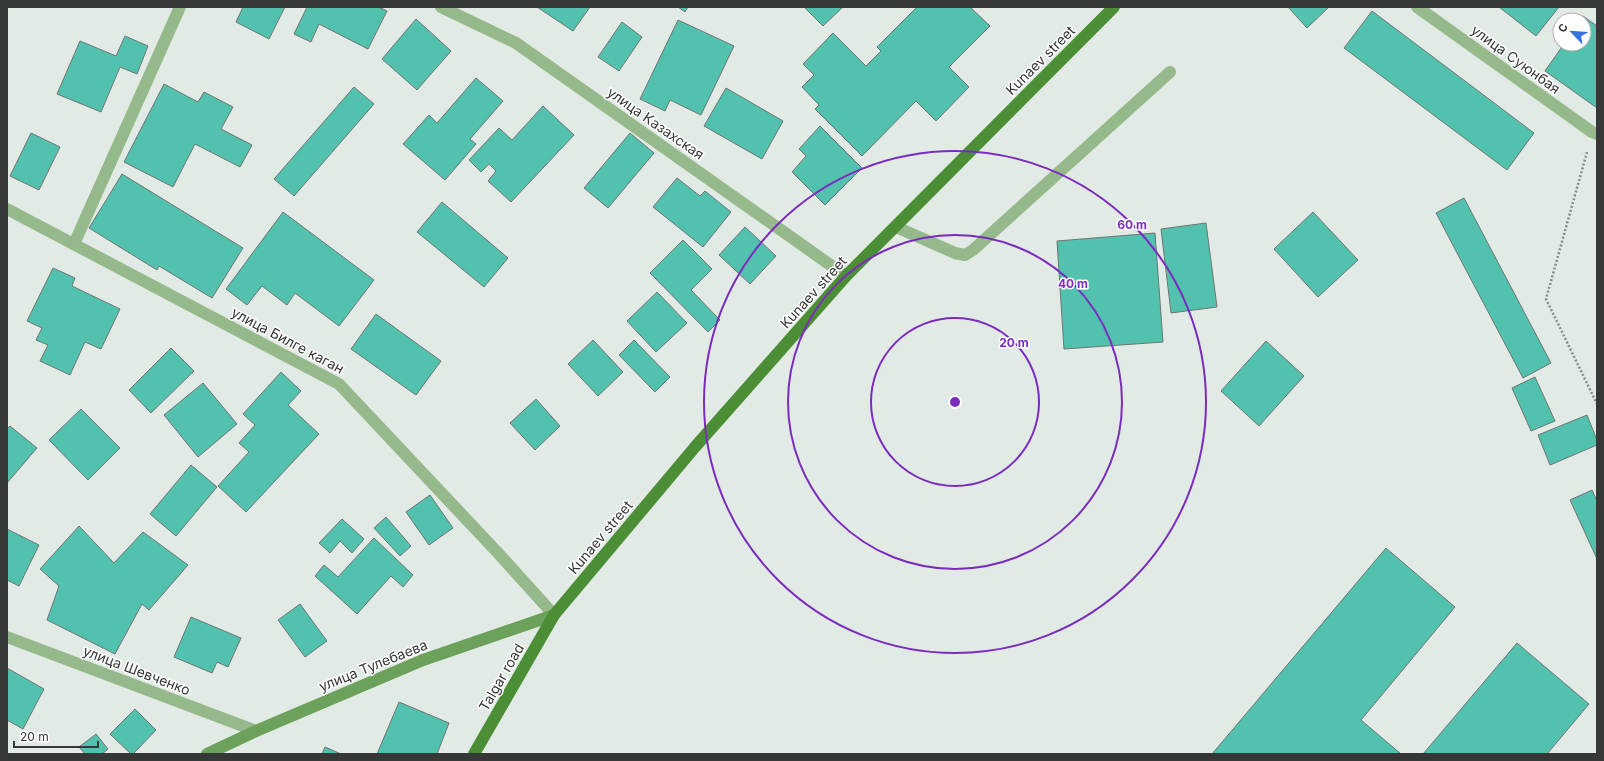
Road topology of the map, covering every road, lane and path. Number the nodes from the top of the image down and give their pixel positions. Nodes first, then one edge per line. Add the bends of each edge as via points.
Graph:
1 (180, 7) edge
2 (442, 7) edge
3 (1114, 7) edge
4 (1417, 7) edge
5 (1170, 72) dead end
6 (1594, 133) edge
7 (7, 209) edge
8 (896, 226) junction
9 (74, 244) junction
10 (846, 276) junction
11 (1597, 404) edge
12 (554, 615) junction
13 (7, 637) edge
14 (256, 731) junction
15 (207, 754) edge
16 (474, 754) edge

1 - 9 street
2 - 10 street, улица Казахская via 516,43
3 - 8 main road, Kunaev street
4 - 6 street, улица Суюнбая
5 - 8 street via 974,250 965,255 955,253
6 - 11 path via 1546,299
7 - 9 street, улица Билге каган
8 - 10 main road, Kunaev street
9 - 12 street, улица Билге каган via 339,384
10 - 12 main road, Kunaev street via 695,447
12 - 14 street, улица Тулебаева via 423,660
12 - 16 main road, Talgar road
13 - 14 street, улица Шевченко
14 - 15 street, улица Тулебаева

